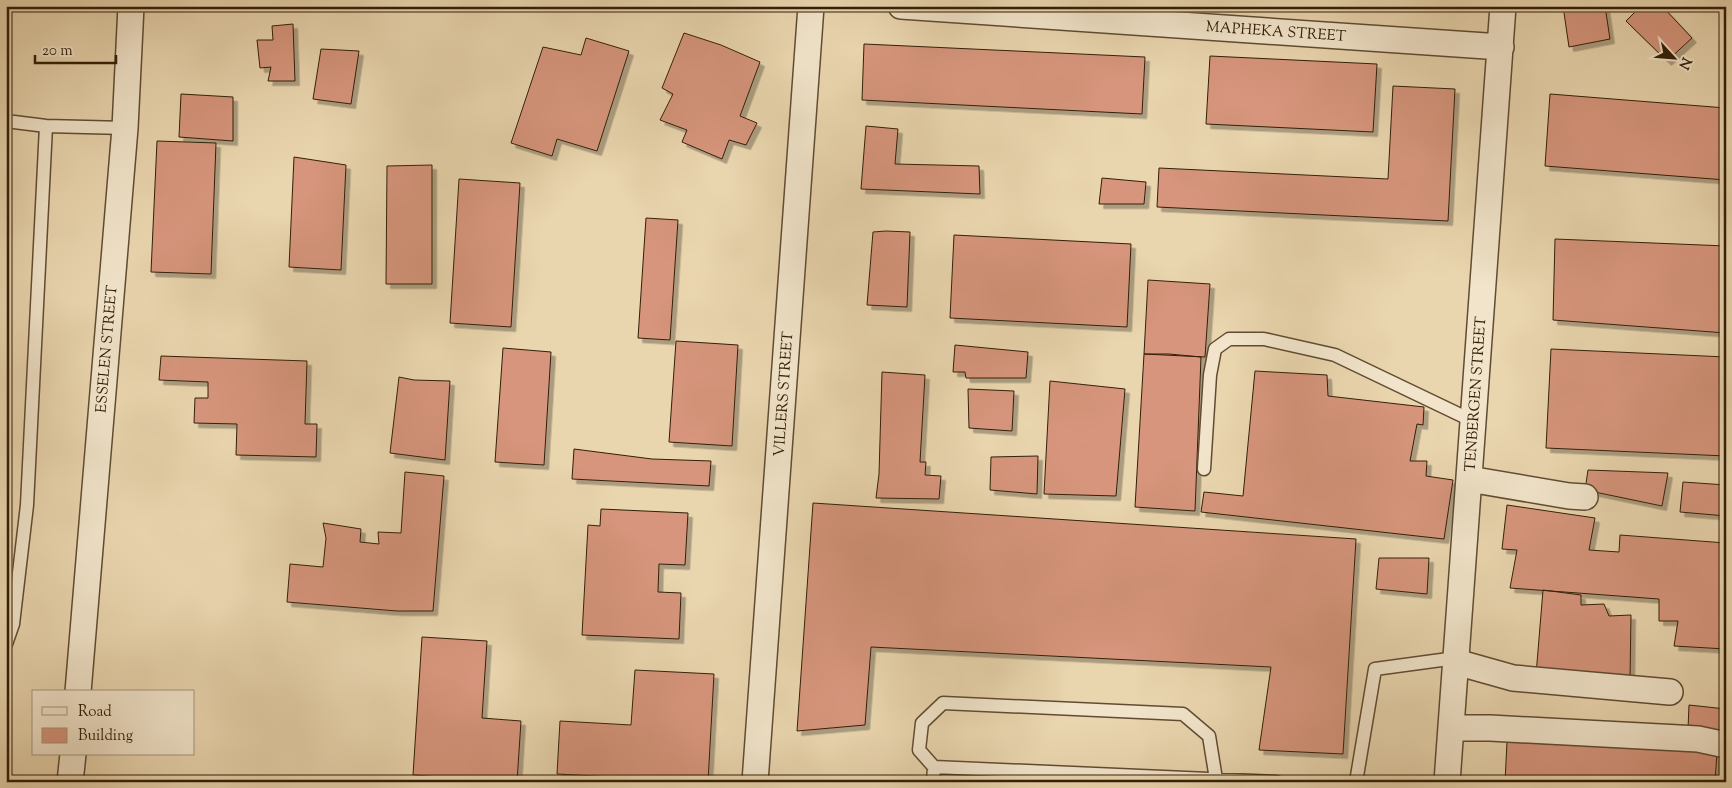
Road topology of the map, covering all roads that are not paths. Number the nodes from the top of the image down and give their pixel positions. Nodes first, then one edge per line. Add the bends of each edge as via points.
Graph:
1 (131, 6) edge
2 (811, 6) edge
3 (901, 6) edge
4 (1503, 6) edge
5 (1096, 13) edge
6 (1501, 47) junction
7 (6, 121) edge
8 (46, 126) junction
9 (125, 128) junction
10 (1473, 422) junction
11 (1204, 469) dead end
12 (1469, 479) junction
13 (1585, 497) dead end
14 (6, 644) edge
15 (1456, 660) junction
16 (78, 690) edge
17 (1670, 692) dead end
18 (1451, 728) junction
19 (1726, 745) edge
20 (73, 756) edge
21 (934, 767) junction
22 (1216, 779) junction
23 (70, 782) edge
24 (755, 782) edge
25 (933, 782) edge
26 (1277, 782) edge
27 (1356, 782) edge
28 (1446, 782) edge

1 - 9 street, ESSELEN STREET
2 - 24 street, VILLERS STREET
3 - 5 street, MAPHEKA STREET
4 - 6 street, TENBERGEN STREET
5 - 6 street, MAPHEKA STREET
6 - 10 street, TENBERGEN STREET
7 - 8 lane
8 - 9 lane
8 - 14 lane via 27,505 13,624
9 - 16 street, ESSELEN STREET
10 - 11 lane via 1335,355 1264,339 1229,339 1215,350 1210,375
10 - 12 street, TENBERGEN STREET
12 - 13 street
12 - 15 street, TENBERGEN STREET
15 - 17 street via 1512,678
15 - 18 street, TENBERGEN STREET
15 - 27 lane via 1375,669
18 - 19 street via 1698,740
18 - 28 street, TENBERGEN STREET
20 - 23 street
21 - 22 lane
21 - 22 lane via 919,750 922,722 943,703 1183,714 1209,736
21 - 25 lane
22 - 26 lane

